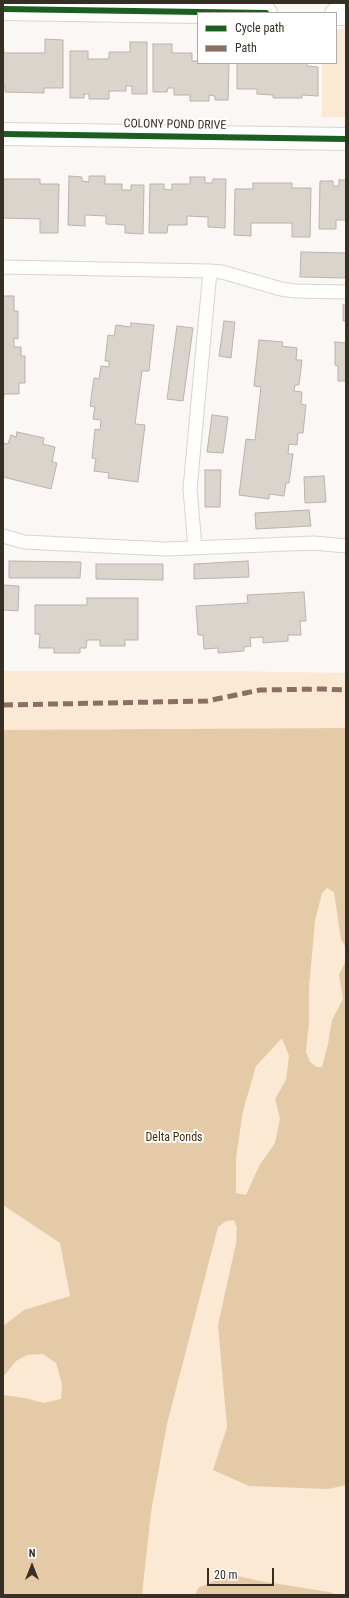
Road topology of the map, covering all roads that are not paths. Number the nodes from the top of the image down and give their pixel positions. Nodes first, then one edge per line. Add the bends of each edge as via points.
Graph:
1 (3, 9) edge
2 (200, 12) edge
3 (3, 134) edge
4 (346, 139) edge
5 (3, 267) edge
6 (210, 270) junction
7 (346, 292) edge
8 (3, 536) edge
9 (346, 546) edge
10 (195, 548) junction

1 - 2 street
3 - 4 street, COLONY POND DRIVE
5 - 6 lane
6 - 7 lane via 281,289
6 - 10 lane via 190,489
8 - 10 lane via 32,542 166,549
9 - 10 lane via 314,543

